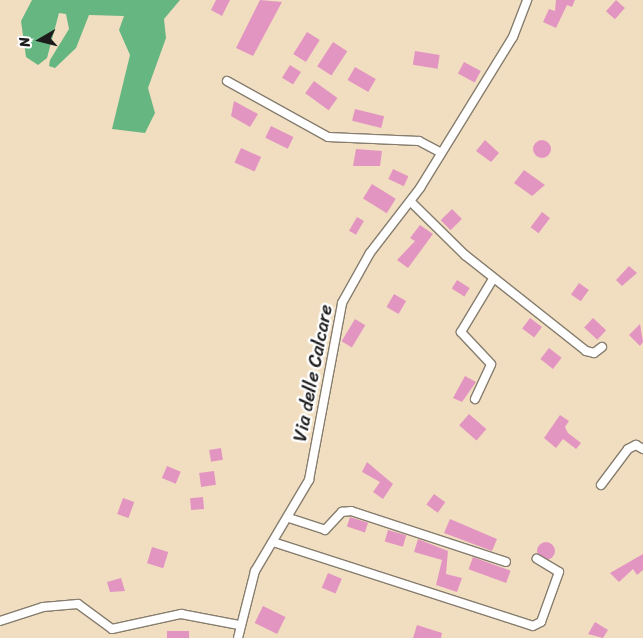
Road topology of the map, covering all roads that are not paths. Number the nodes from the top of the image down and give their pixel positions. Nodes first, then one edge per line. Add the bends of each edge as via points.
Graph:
1 (527, 0) edge
2 (227, 81) dead end
3 (440, 152) junction
4 (411, 202) junction
5 (493, 279) junction
6 (602, 347) dead end
7 (475, 399) dead end
8 (643, 449) edge
9 (601, 484) dead end
10 (290, 518) junction
11 (273, 542) junction
12 (537, 559) dead end
13 (506, 562) dead end
14 (0, 621) edge
15 (239, 625) junction
16 (238, 638) edge

1 - 3 street, Via delle Calcare via 513,37
2 - 3 street via 328,137 419,141
3 - 4 street, Via delle Calcare
4 - 5 street
4 - 10 street, Via delle Calcare via 370,253 340,306 310,476
5 - 6 street via 588,352
5 - 7 street via 462,329 464,338 491,364
8 - 9 street via 636,445 628,449
10 - 11 street, Via delle Calcare
10 - 13 street via 328,529 342,512 351,511
11 - 12 street via 533,626 541,622 558,572
11 - 15 street, Via delle Calcare via 253,576
14 - 15 street via 43,608 78,604 112,629 181,614
15 - 16 street, Via delle Calcare

